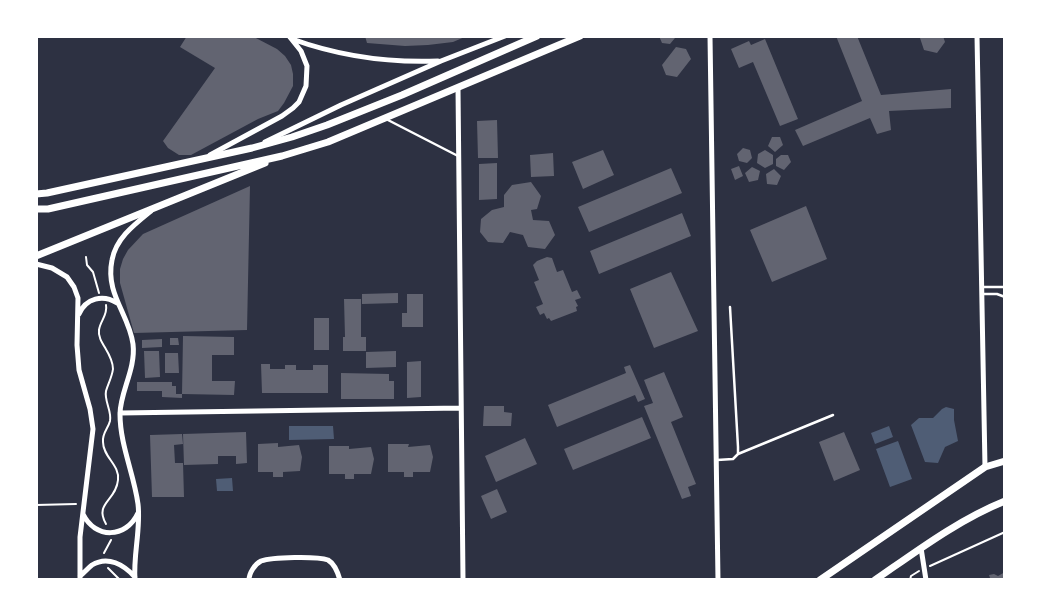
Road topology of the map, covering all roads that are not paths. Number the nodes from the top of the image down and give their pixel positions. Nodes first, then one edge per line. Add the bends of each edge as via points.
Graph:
1 (505, 36) edge
2 (538, 36) edge
3 (580, 36) edge
4 (710, 36) edge
5 (976, 36) edge
6 (290, 38) edge
7 (441, 61) junction
8 (458, 88) junction
9 (384, 118) junction
10 (252, 148) junction
11 (282, 156) junction
12 (458, 156) junction
13 (205, 158) junction
14 (36, 194) edge
15 (36, 209) edge
16 (153, 209) junction
17 (36, 256) edge
18 (36, 264) edge
19 (981, 287) junction
20 (1005, 287) edge
21 (981, 294) junction
22 (1005, 297) edge
23 (118, 304) junction
24 (730, 307) dead end
25 (78, 316) junction
26 (461, 408) junction
27 (120, 413) junction
28 (833, 415) dead end
29 (738, 454) junction
30 (716, 460) junction
31 (1005, 461) edge
32 (985, 467) junction
33 (1005, 501) edge
34 (138, 512) junction
35 (82, 514) junction
36 (921, 548) junction
37 (80, 578) edge
38 (135, 578) edge
39 (249, 580) edge
40 (340, 580) edge
41 (463, 580) edge
42 (718, 580) edge
43 (820, 580) edge
44 (875, 580) edge
45 (926, 580) edge

1 - 7 street
2 - 10 main road via 327,125
3 - 8 main road
4 - 30 street
5 - 19 street
6 - 7 street via 358,57
6 - 13 street via 305,59 308,73 299,102 282,116
7 - 10 street
8 - 9 main road
8 - 12 street
9 - 11 main road via 328,142
9 - 12 lane
10 - 13 main road
11 - 15 main road via 48,209
11 - 16 main road
12 - 26 street
13 - 14 main road
16 - 17 main road
16 - 23 street via 121,239 112,258 110,273
18 - 25 street via 67,277 78,298
19 - 20 lane
19 - 21 street
21 - 22 lane
21 - 32 street
23 - 25 street via 107,298 93,299 86,303
23 - 27 street via 133,345 132,365
24 - 29 lane
25 - 35 street via 79,370 93,428
26 - 27 street
26 - 41 street
27 - 34 street
28 - 29 lane
29 - 30 lane via 733,459
30 - 42 street
31 - 32 main road
32 - 43 main road
33 - 36 main road via 982,510
34 - 35 street via 128,527 111,532 94,528
34 - 38 street
35 - 37 street
36 - 44 main road
36 - 45 street
37 - 38 street via 92,564 105,561 120,564
39 - 40 street via 254,567 262,561 292,556 328,560

